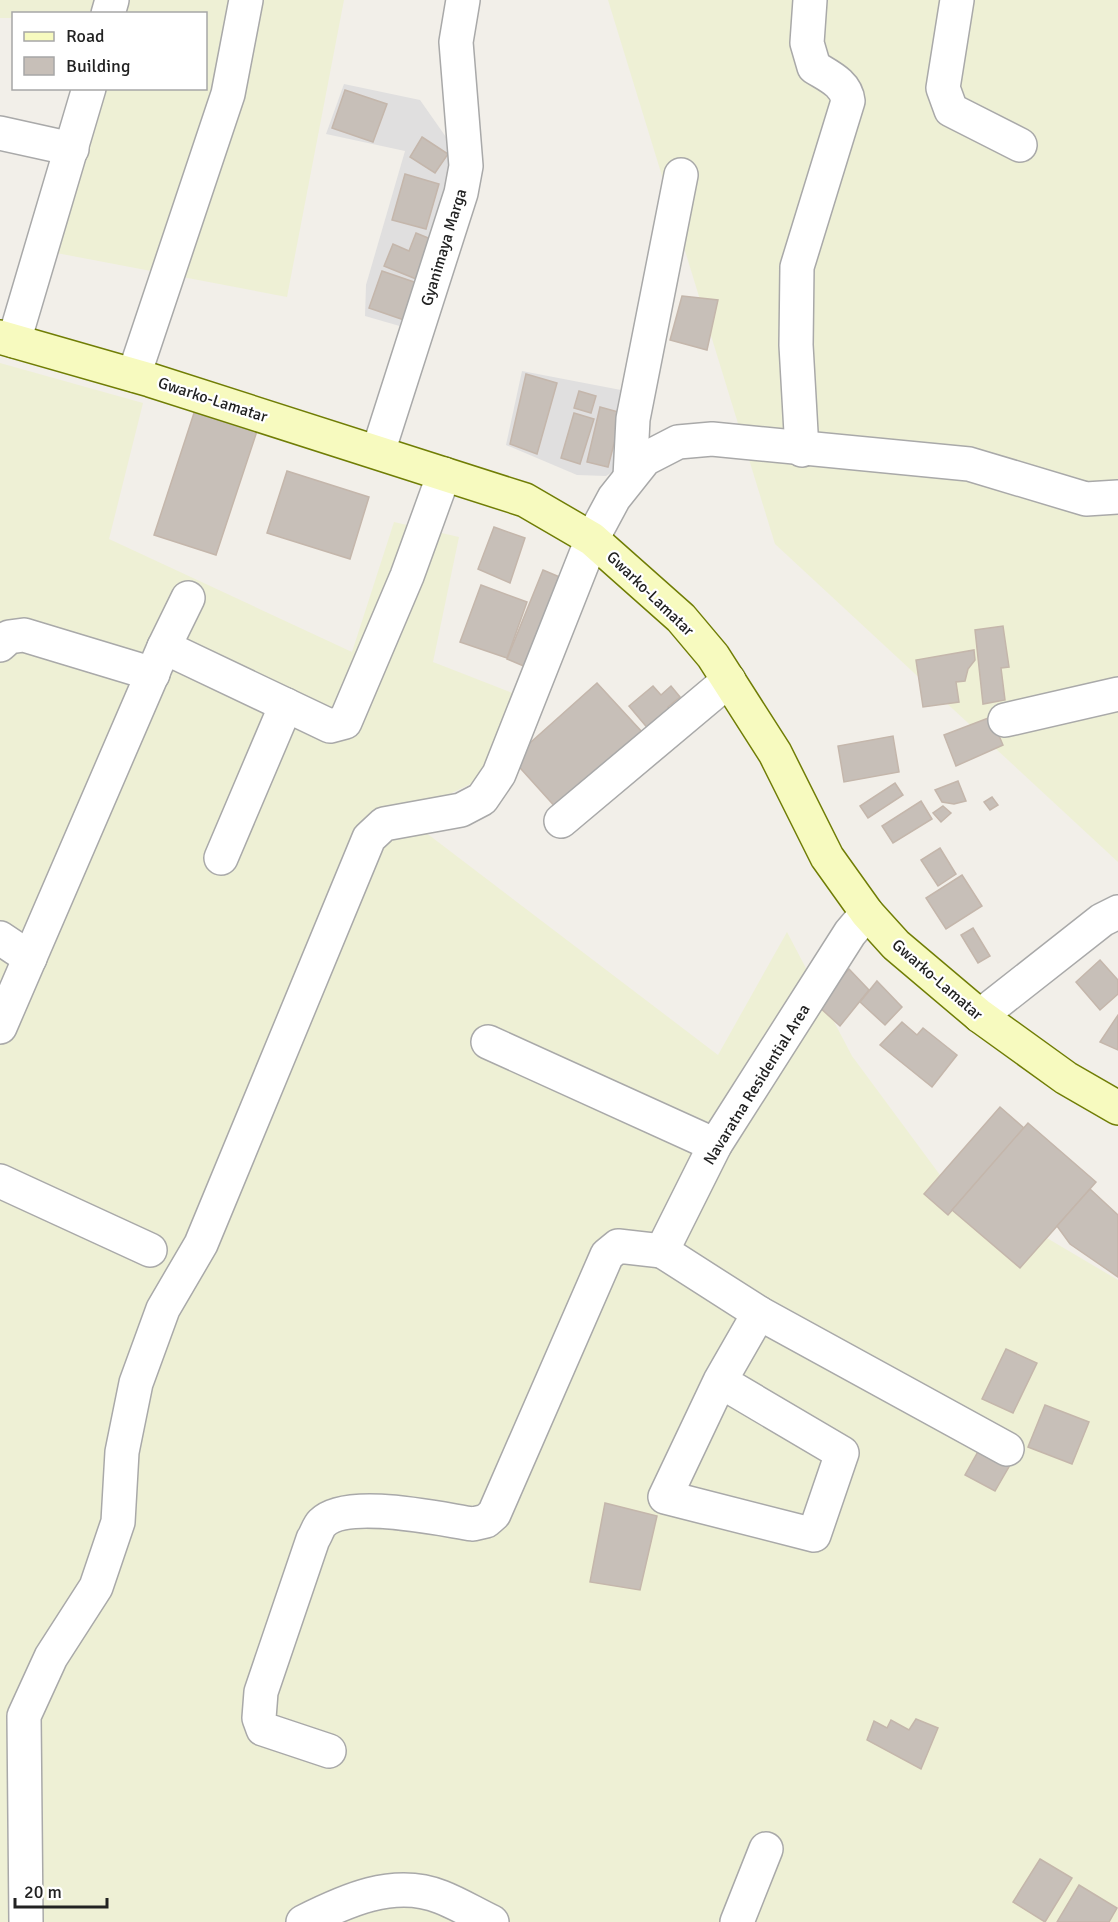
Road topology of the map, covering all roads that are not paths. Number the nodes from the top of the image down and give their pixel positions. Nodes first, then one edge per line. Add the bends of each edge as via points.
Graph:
1 (246, 0) edge
2 (462, 0) edge
3 (810, 0) edge
4 (957, 0) edge
5 (88, 90) edge
6 (0, 133) edge
7 (1020, 145) dead end
8 (72, 149) junction
9 (681, 175) dead end
10 (7, 339) edge
11 (134, 375) junction
12 (802, 450) junction
13 (378, 452) junction
14 (444, 474) junction
15 (630, 477) junction
16 (1118, 497) edge
17 (592, 539) junction
18 (188, 598) dead end
19 (0, 645) edge
20 (159, 661) junction
21 (729, 680) junction
22 (1118, 694) edge
23 (286, 705) junction
24 (1005, 720) dead end
25 (561, 821) dead end
26 (221, 858) dead end
27 (1118, 912) edge
28 (867, 914) junction
29 (0, 938) edge
30 (30, 958) junction
31 (980, 1016) junction
32 (0, 1027) edge
33 (488, 1042) dead end
34 (1118, 1108) edge
35 (716, 1144) junction
36 (0, 1181) edge
37 (150, 1250) dead end
38 (662, 1251) junction
39 (759, 1313) junction
40 (720, 1381) junction
41 (1007, 1449) dead end
42 (329, 1751) dead end
43 (766, 1849) dead end
44 (26, 1922) edge
45 (303, 1922) edge
46 (492, 1922) edge
47 (737, 1922) edge

1 - 11 street via 228,94
2 - 13 street, Gyanimaya Marga via 456,42 466,166 461,193
3 - 12 street via 807,43 814,67 838,82 847,92 848,101 797,267 796,345
4 - 7 street via 943,88 945,98 951,110
5 - 8 street
6 - 8 street
8 - 10 street
9 - 15 street via 633,418
10 - 11 main road, Gwarko-Lamatar
11 - 13 main road, Gwarko-Lamatar
12 - 15 street via 712,439 678,442 645,459
12 - 16 street via 969,464 1086,499
13 - 14 main road, Gwarko-Lamatar
14 - 17 main road, Gwarko-Lamatar via 525,500
14 - 23 street via 407,576 345,722 330,726
15 - 17 street
17 - 21 main road, Gwarko-Lamatar via 681,618
17 - 44 street via 499,774 482,799 461,810 384,824 369,838 201,1244 163,1309 136,1383 122,1452 118,1522 96,1587 51,1657 24,1716
18 - 20 street
19 - 20 street via 9,637 24,635
20 - 23 street
20 - 30 street
21 - 25 street
21 - 28 main road, Gwarko-Lamatar via 776,753 827,857
22 - 24 street
23 - 26 street
27 - 31 street via 1102,920
28 - 31 main road, Gwarko-Lamatar via 896,945
28 - 35 street, Navaratna Residential Area via 850,933
29 - 30 street
30 - 32 street
31 - 34 main road, Gwarko-Lamatar via 1066,1078
33 - 35 street
35 - 38 street, Navaratna Residential Area
36 - 37 street
38 - 39 street
38 - 42 street via 618,1246 607,1256 494,1514 486,1521 473,1524 362,1509 323,1522 313,1539 261,1692 259,1718 263,1729
39 - 40 street
39 - 41 street
40 - 40 street via 665,1497 814,1535 842,1453
43 - 47 street
45 - 46 street via 342,1902 394,1889 440,1896

